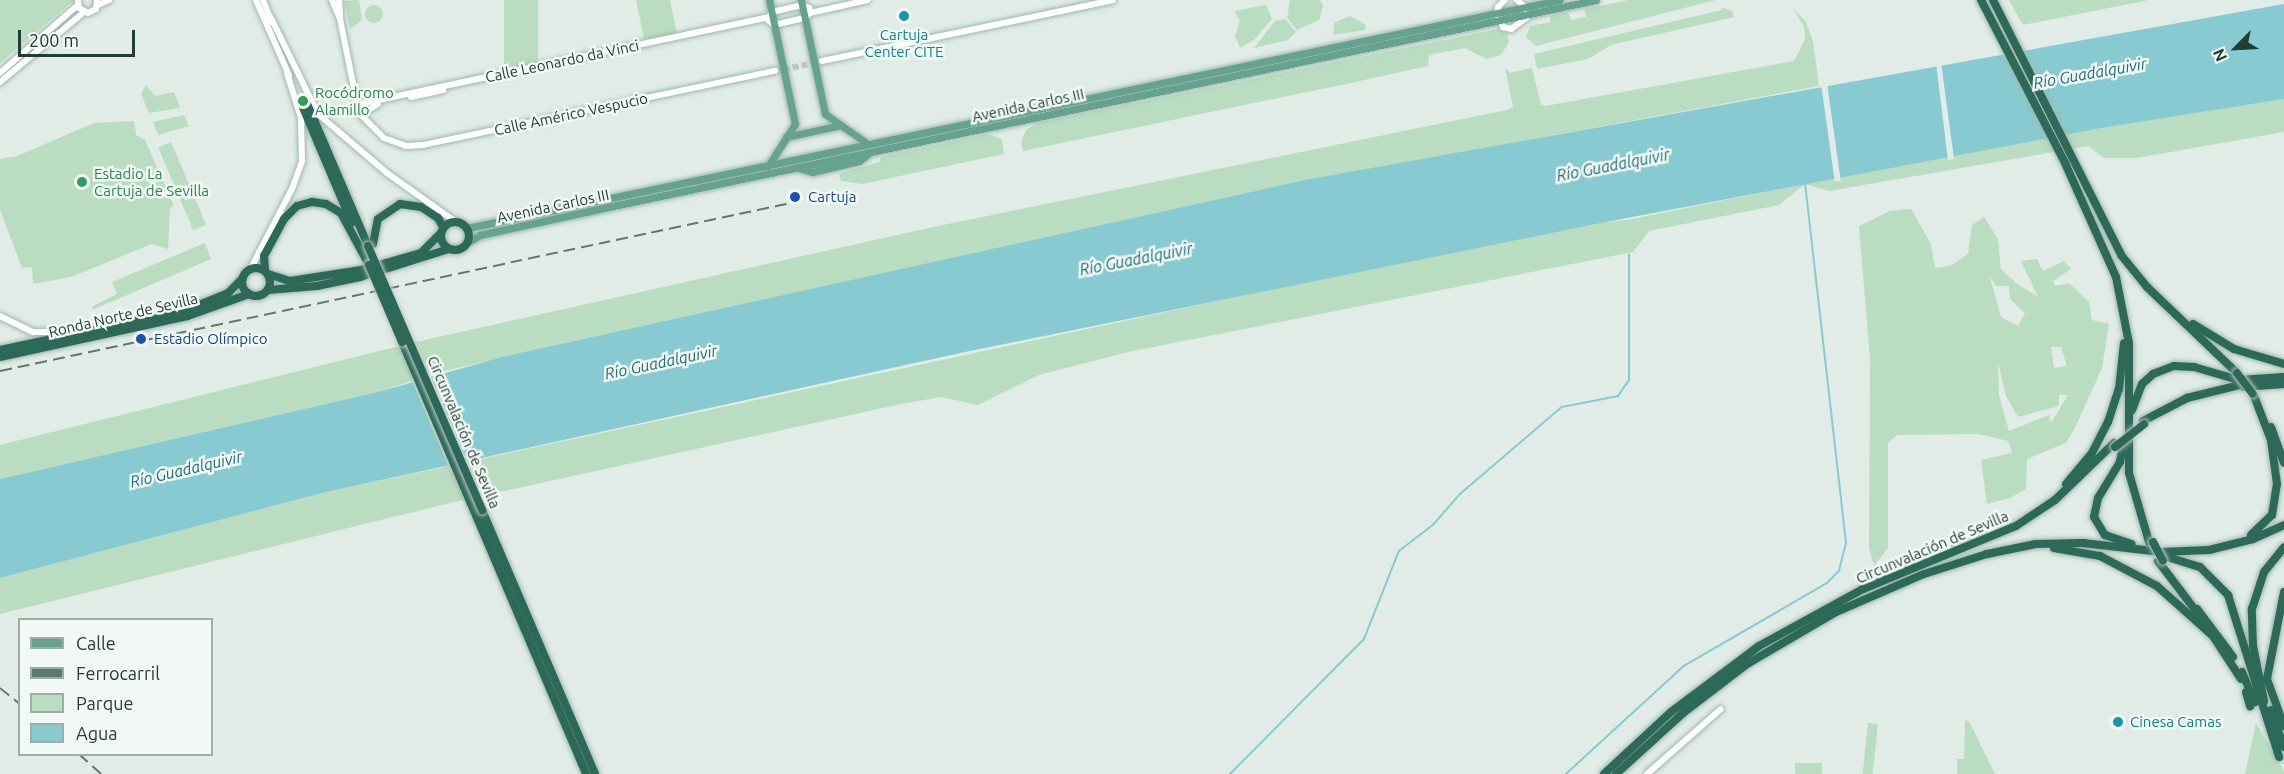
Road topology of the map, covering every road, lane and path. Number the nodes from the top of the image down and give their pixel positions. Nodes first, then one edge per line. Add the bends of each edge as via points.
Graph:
1 (109, 0) edge
2 (256, 0) edge
3 (263, 0) edge
4 (336, 0) edge
5 (770, 0) edge
6 (850, 0) edge
7 (868, 0) edge
8 (1113, 0) edge
9 (1518, 0) edge
10 (1559, 0) edge
11 (1596, 0) edge
12 (1981, 0) edge
13 (1995, 0) edge
14 (1503, 1) edge
15 (78, 2) edge
16 (97, 2) edge
17 (805, 9) edge
18 (1526, 11) junction
19 (84, 12) junction
20 (1497, 17) junction
21 (771, 19) junction
22 (822, 61) tunnel mouth
23 (775, 71) tunnel mouth
24 (0, 73) edge
25 (0, 82) edge
26 (304, 102) junction
27 (361, 110) junction
28 (841, 125) junction
29 (786, 137) junction
30 (868, 144) junction
31 (870, 152) junction
32 (2069, 163) junction
33 (767, 165) junction
34 (774, 171) junction
35 (2077, 179) junction
36 (456, 222) junction
37 (467, 228) junction
38 (442, 230) junction
39 (468, 242) junction
40 (366, 247) junction
41 (449, 249) junction
42 (251, 268) junction
43 (267, 272) junction
44 (242, 279) junction
45 (268, 290) junction
46 (249, 294) junction
47 (0, 316) edge
48 (109, 327) junction
49 (2196, 329) junction
50 (0, 350) edge
51 (0, 357) edge
52 (2126, 364) junction
53 (2284, 364) edge
54 (2284, 381) edge
55 (2128, 390) junction
56 (2253, 395) junction
57 (2115, 445) junction
58 (2284, 463) edge
59 (479, 511) junction
60 (2283, 525) edge
61 (1998, 536) junction
62 (2151, 542) junction
63 (2122, 547) junction
64 (2222, 547) junction
65 (2283, 547) edge
66 (1963, 551) junction
67 (2174, 552) junction
68 (1987, 554) junction
69 (2160, 561) junction
70 (1884, 585) junction
71 (2284, 592) edge
72 (2284, 611) edge
73 (2212, 630) junction
74 (2235, 661) junction
75 (2241, 679) junction
76 (2267, 679) junction
77 (2272, 698) junction
78 (2250, 706) dead end
79 (1721, 710) dead end
80 (2284, 726) edge
81 (2284, 747) edge
82 (2282, 758) edge
83 (586, 774) edge
84 (595, 774) edge
85 (1604, 774) edge
86 (1616, 774) edge
87 (1647, 774) edge

1 - 16 street
2 - 26 street via 287,73
3 - 26 street
4 - 27 street, Calle Américo Vespucio
5 - 21 main road
6 - 17 street, Calle Leonardo da Vinci
7 - 17 street, Calle Leonardo da Vinci
8 - 22 street
9 - 18 street
10 - 18 main road, Avenida Carlos III
11 - 18 main road, Avenida Carlos III
12 - 32 highway
13 - 32 highway via 2035,80
14 - 20 street
15 - 19 street
15 - 24 street
16 - 19 street via 94,11
17 - 21 street, Calle Leonardo da Vinci
17 - 21 street, Calle Leonardo da Vinci
17 - 28 main road via 825,114
18 - 20 main road, Avenida Carlos III
18 - 20 street via 1515,28 1503,27
19 - 25 street
20 - 30 main road, Avenida Carlos III
20 - 31 main road, Avenida Carlos III
21 - 27 street, Calle Leonardo da Vinci
21 - 29 main road via 795,124
23 - 27 street, Calle Américo Vespucio via 423,145 395,143 372,127
26 - 36 street via 345,139
26 - 40 highway, Circunvalación de Sevilla
26 - 42 street via 299,172
28 - 29 main road
28 - 30 main road
29 - 33 main road
30 - 31 main road
30 - 33 main road, Avenida Carlos III
31 - 34 main road, Avenida Carlos III via 859,161 812,171 797,167
32 - 35 highway
33 - 34 main road
33 - 37 main road, Avenida Carlos III
34 - 39 main road, Avenida Carlos III via 480,236
35 - 49 highway via 2118,250 2157,297
35 - 52 highway via 2111,264 2125,314
36 - 37 highway
36 - 38 highway
37 - 39 highway
38 - 40 highway via 438,218 421,207 400,204 378,219
38 - 41 highway via 442,243
38 - 43 highway via 421,253 371,268 310,280 282,280
39 - 41 highway, Ronda Norte de Sevilla via 458,250
40 - 43 highway via 341,213 326,204 308,202 297,206 284,219 264,256
40 - 59 highway, Circunvalación de Sevilla, bridge
40 - 59 highway, Circunvalación de Sevilla, bridge via 369,266
41 - 45 highway, Ronda Norte de Sevilla via 371,274 317,286
42 - 43 highway
42 - 44 highway, Ronda Norte de Sevilla
43 - 45 highway
44 - 46 highway
44 - 48 highway, Ronda Norte de Sevilla via 228,292 191,309
45 - 46 highway, Ronda Norte de Sevilla via 257,296
46 - 51 highway, Ronda Norte de Sevilla via 188,316
47 - 48 street via 42,333
48 - 50 highway, Ronda Norte de Sevilla
49 - 53 highway via 2242,352
49 - 56 highway, bridge
52 - 55 highway
52 - 61 highway via 2115,402 2092,453 2053,497
54 - 57 highway, Circunvalación de Sevilla, bridge via 2205,392 2144,422
54 - 62 highway via 2239,380 2194,367 2174,366 2153,374 2142,384 2130,418 2131,470
55 - 62 highway via 2129,474
55 - 67 highway via 2122,457 2098,498 2094,517 2110,538
56 - 58 highway via 2270,424
56 - 64 highway via 2274,452 2276,501 2262,528
57 - 61 highway, Circunvalación de Sevilla via 2055,500
57 - 66 highway via 2037,518 1990,543
59 - 83 highway, Circunvalación de Sevilla
59 - 84 highway, Circunvalación de Sevilla
60 - 64 highway, Circunvalación de Sevilla
61 - 66 highway, Circunvalación de Sevilla
62 - 69 highway, bridge
63 - 67 highway, Circunvalación de Sevilla
63 - 68 highway, Circunvalación de Sevilla via 2057,543
63 - 82 highway via 2185,560 2209,573 2223,587
64 - 67 highway, Circunvalación de Sevilla
65 - 82 highway via 2260,579 2252,626 2263,697
66 - 70 highway, Circunvalación de Sevilla
68 - 70 highway, Circunvalación de Sevilla
68 - 75 highway via 2063,548 2088,552 2125,566 2188,610 2213,636
69 - 73 highway
69 - 74 highway
70 - 85 highway, Circunvalación de Sevilla via 1863,589 1791,627 1732,665 1671,712
70 - 86 highway, Circunvalación de Sevilla via 1747,664 1683,713
71 - 76 highway
72 - 77 highway via 2272,670
73 - 74 highway
73 - 75 highway
74 - 82 highway
75 - 78 highway
76 - 77 highway
76 - 81 highway via 2274,723
77 - 80 highway
79 - 87 street

